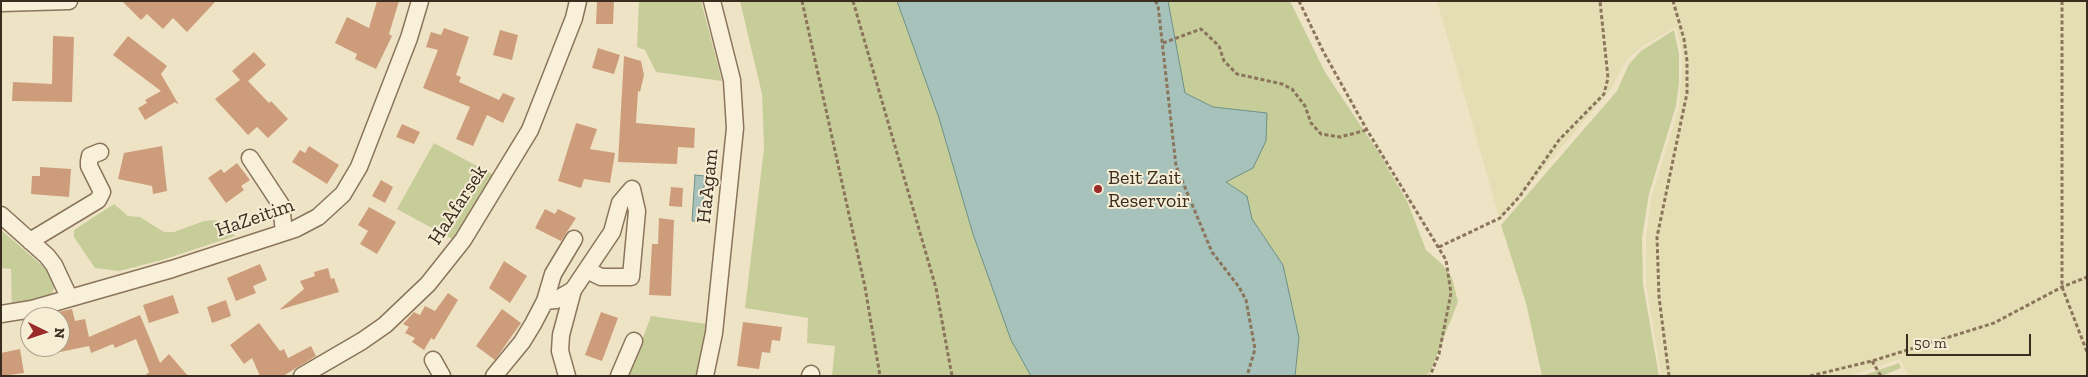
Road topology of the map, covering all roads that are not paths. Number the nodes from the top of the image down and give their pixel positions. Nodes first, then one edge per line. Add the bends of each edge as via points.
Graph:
1 (69, 1) edge
2 (420, 1) edge
3 (578, 1) edge
4 (712, 1) edge
5 (1, 3) edge
6 (100, 152) dead end
7 (250, 158) dead end
8 (1, 215) edge
9 (284, 232) junction
10 (574, 239) dead end
11 (30, 241) junction
12 (587, 270) junction
13 (574, 290) junction
14 (68, 297) junction
15 (545, 301) junction
16 (1, 314) edge
17 (634, 342) dead end
18 (433, 360) dead end
19 (302, 376) edge
20 (442, 376) edge
21 (494, 376) edge
22 (566, 376) edge
23 (619, 376) edge
24 (705, 376) edge

1 - 5 street
2 - 9 street, HaZeitim via 409,38 355,176 327,210
3 - 19 street, HaAfarsek via 530,130 463,240 428,284 385,325
4 - 24 street, HaAgam via 732,80 735,128 714,334
6 - 11 street via 90,156 89,160 102,192 98,200
7 - 9 street via 281,205
8 - 11 street
9 - 14 street, HaZeitim via 177,267
10 - 15 street via 553,274
11 - 14 street via 54,264
12 - 12 street via 601,277 631,277 637,211 632,189 620,203 612,232
12 - 13 street
13 - 15 street via 556,300
13 - 22 street via 561,335 560,351
14 - 16 street, HaZeitim via 24,311
15 - 21 street via 522,342
17 - 23 street
18 - 20 street

